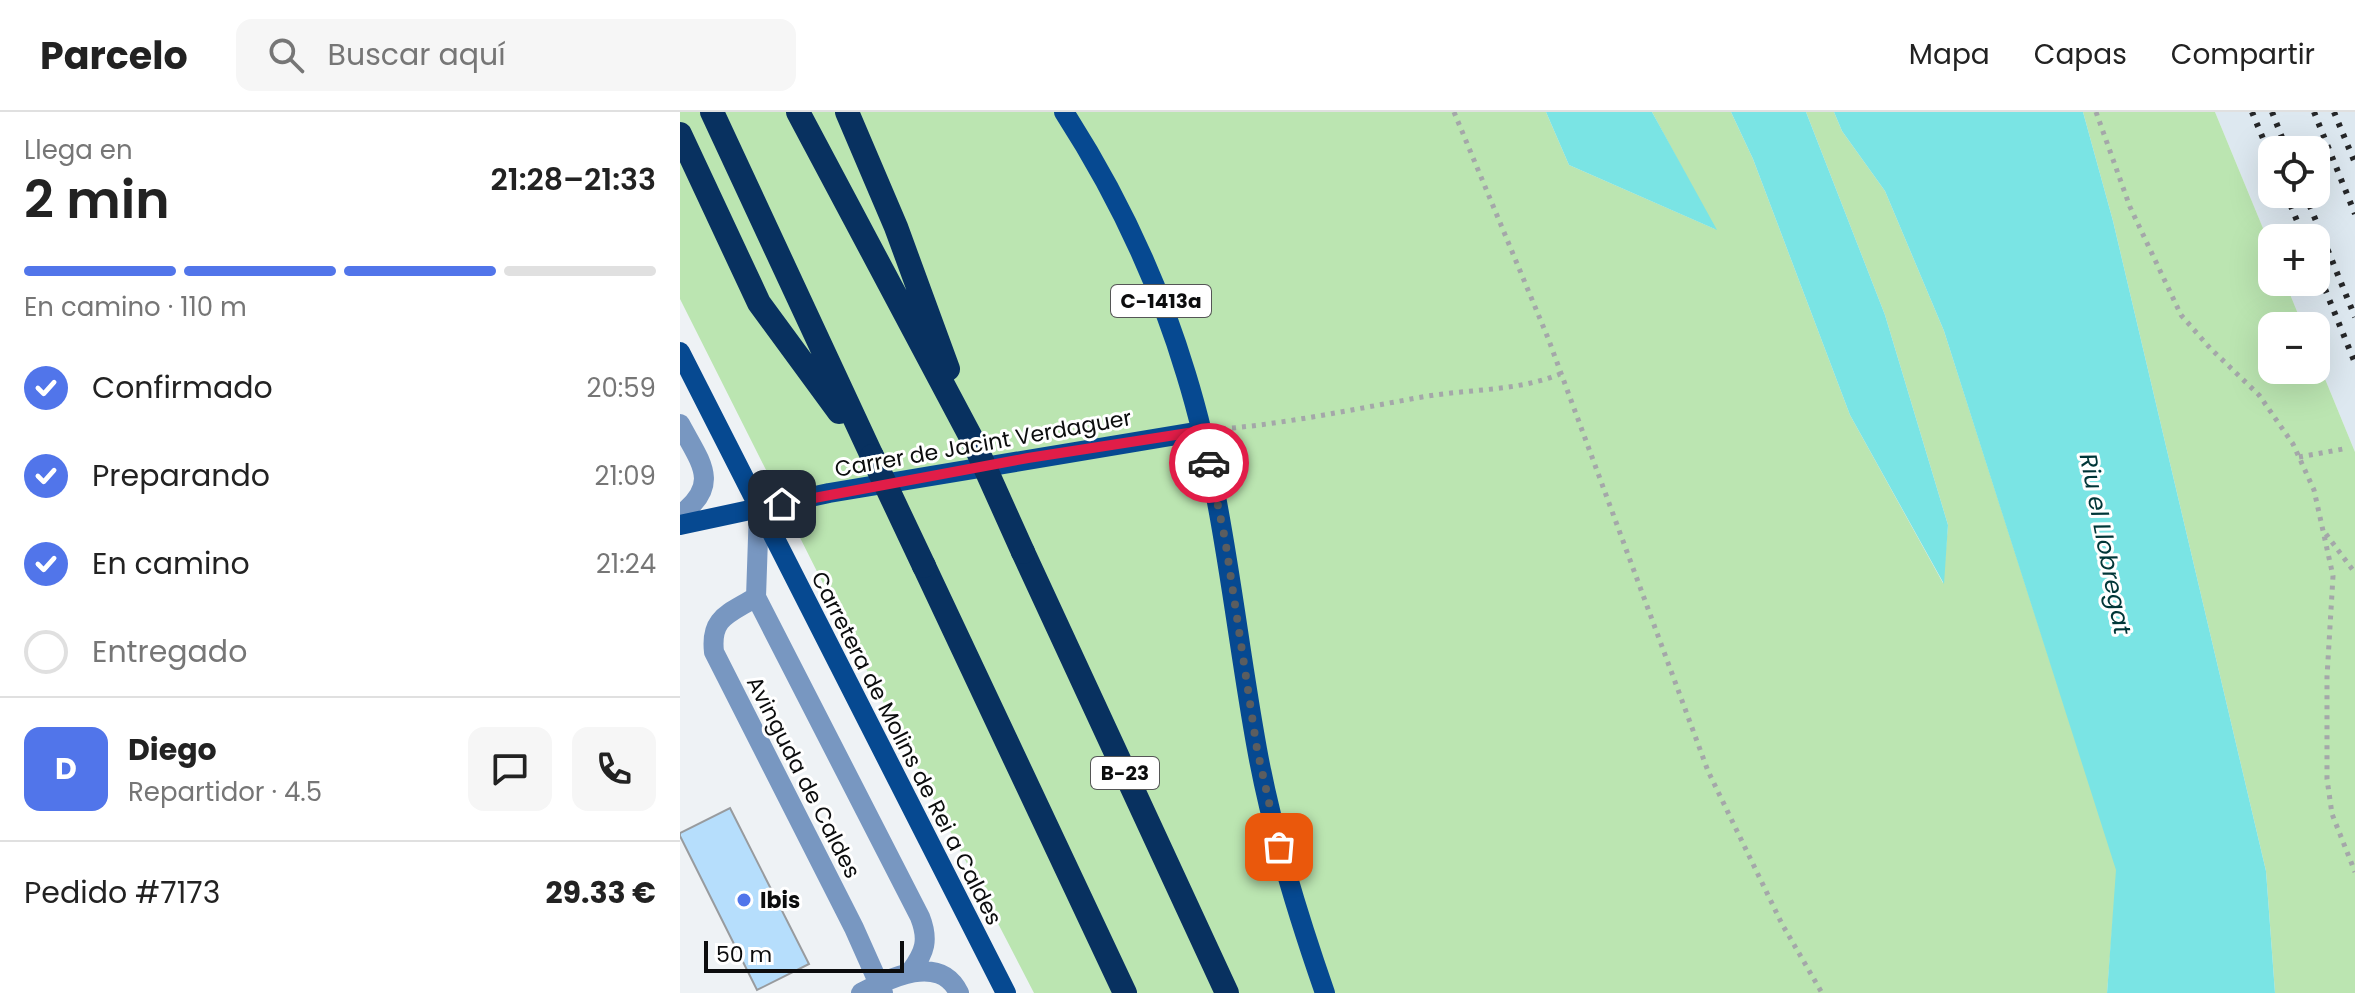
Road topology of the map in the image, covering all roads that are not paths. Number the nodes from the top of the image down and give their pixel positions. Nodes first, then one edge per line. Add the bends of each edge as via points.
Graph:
1 (712, 112) edge
2 (798, 112) edge
3 (847, 112) edge
4 (1064, 112) edge
5 (680, 134) edge
6 (680, 352) edge
7 (680, 424) edge
8 (1201, 431) junction
9 (974, 443) junction
10 (872, 456) junction
11 (759, 509) junction
12 (680, 515) edge
13 (680, 525) edge
14 (756, 597) junction
15 (911, 971) junction
16 (874, 990) edge
17 (959, 993) edge
18 (1006, 993) edge
19 (1125, 993) edge
20 (1227, 993) edge
21 (1325, 993) edge

1 - 10 highway
2 - 9 highway, B-23
3 - 9 highway via 896,227
4 - 8 main road, C-1413a via 1149,269
5 - 10 highway via 759,303
6 - 11 main road, Carretera de Molins de Rei a Caldes
7 - 12 street via 699,461 705,487
8 - 11 main road, Carrer de Jacint Verdaguer
8 - 21 main road, C-1413a via 1225,539 1257,749 1279,847
9 - 20 highway, B-23, bridge
10 - 19 highway, bridge
11 - 13 main road, Carrer de Jacint Verdaguer
11 - 14 street
11 - 18 main road, Carretera de Molins de Rei a Caldes
14 - 15 street via 920,917 925,948
14 - 16 street, Avinguda de Caldes via 720,619 712,634 714,652 854,928
15 - 16 street
15 - 17 street via 940,974

